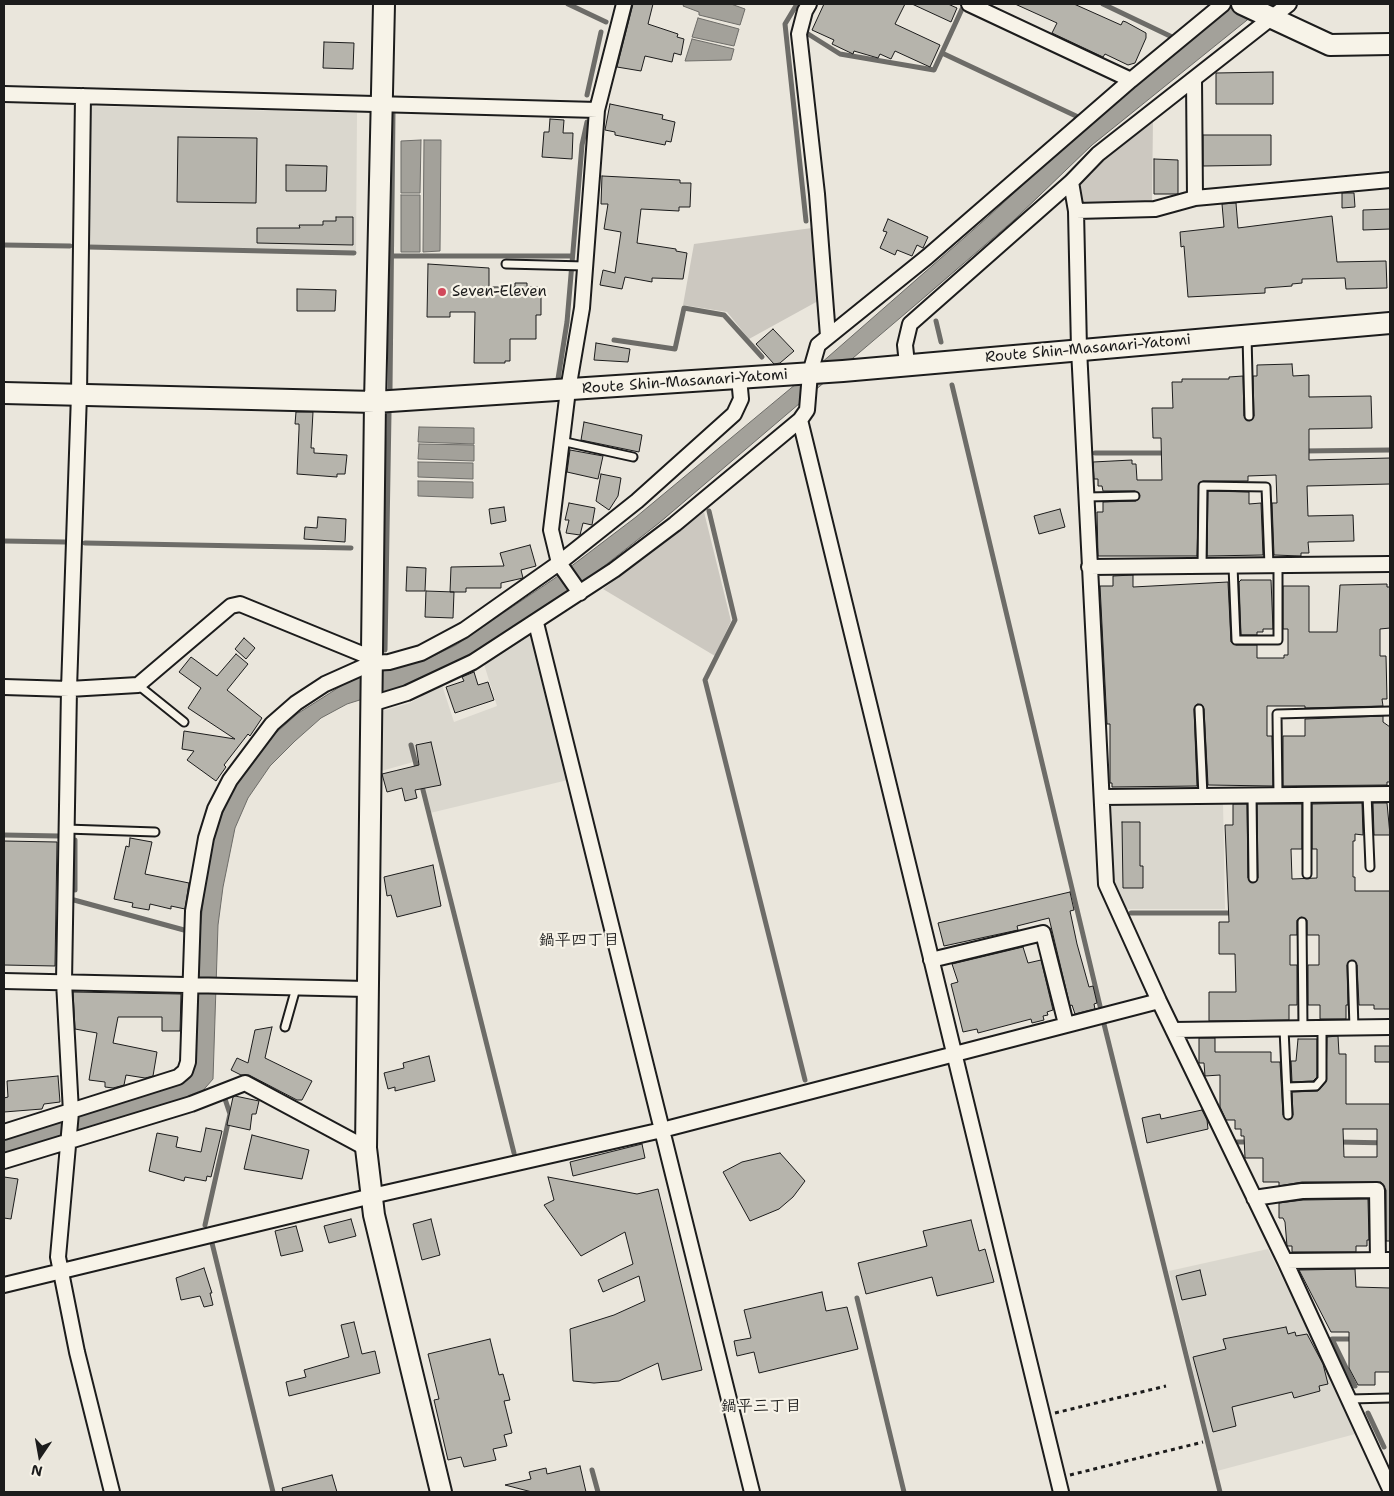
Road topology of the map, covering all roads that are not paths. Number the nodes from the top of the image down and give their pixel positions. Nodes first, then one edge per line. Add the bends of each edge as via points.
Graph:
1 (384, 4) edge
2 (624, 4) edge
3 (809, 4) edge
4 (969, 4) edge
5 (1223, 4) edge
6 (1242, 4) edge
7 (1289, 4) edge
8 (1272, 18) junction
9 (1390, 44) edge
10 (1194, 79) junction
11 (1131, 80) junction
12 (4, 94) edge
13 (82, 96) junction
14 (382, 103) junction
15 (597, 110) junction
16 (1390, 180) edge
17 (1071, 182) junction
18 (1194, 198) junction
19 (1076, 211) junction
20 (506, 264) dead end
21 (581, 266) junction
22 (1390, 323) edge
23 (828, 336) junction
24 (1247, 336) junction
25 (1079, 349) junction
26 (907, 364) junction
27 (805, 370) junction
28 (740, 378) junction
29 (568, 390) junction
30 (4, 393) edge
31 (79, 394) junction
32 (375, 402) junction
33 (1248, 416) dead end
34 (800, 420) junction
35 (561, 441) junction
36 (633, 457) dead end
37 (1135, 496) dead end
38 (1086, 497) junction
39 (1390, 564) edge
40 (561, 566) junction
41 (1233, 566) junction
42 (1273, 566) junction
43 (1089, 567) junction
44 (1202, 567) junction
45 (579, 591) junction
46 (536, 623) junction
47 (372, 664) junction
48 (138, 684) junction
49 (4, 687) edge
50 (69, 689) junction
51 (371, 701) junction
52 (1199, 709) dead end
53 (1390, 711) edge
54 (184, 722) dead end
55 (1367, 794) junction
56 (1390, 794) edge
57 (1252, 795) junction
58 (1278, 795) junction
59 (1307, 795) junction
60 (1203, 796) junction
61 (1102, 797) junction
62 (66, 829) junction
63 (155, 832) dead end
64 (1370, 867) dead end
65 (1307, 874) dead end
66 (1253, 878) dead end
67 (1302, 922) dead end
68 (931, 960) junction
69 (1352, 965) dead end
70 (4, 981) edge
71 (64, 982) junction
72 (189, 986) junction
73 (296, 988) junction
74 (367, 989) junction
75 (1159, 1001) junction
76 (1066, 1024) junction
77 (285, 1027) dead end
78 (1390, 1027) edge
79 (1303, 1028) junction
80 (1322, 1028) junction
81 (1354, 1028) junction
82 (1284, 1029) junction
83 (1173, 1030) junction
84 (954, 1053) junction
85 (1287, 1086) junction
86 (71, 1113) junction
87 (1288, 1115) dead end
88 (662, 1130) junction
89 (4, 1132) edge
90 (70, 1140) junction
91 (366, 1148) junction
92 (4, 1161) edge
93 (372, 1196) junction
94 (1254, 1198) junction
95 (1384, 1260) edge
96 (1285, 1261) junction
97 (60, 1272) junction
98 (4, 1285) edge
99 (1390, 1398) edge
100 (1350, 1399) junction
101 (1384, 1461) edge
102 (1390, 1489) edge
103 (112, 1492) edge
104 (441, 1492) edge
105 (752, 1492) edge
106 (1061, 1492) edge

1 - 14 street
2 - 15 street
3 - 23 street via 804,11 799,34
4 - 11 street
5 - 11 street
6 - 8 street
7 - 8 street
8 - 9 street via 1330,45
8 - 10 street
10 - 17 street via 1098,154
10 - 18 street
11 - 23 street via 928,257
12 - 13 street
13 - 14 street
13 - 31 street
14 - 15 street
14 - 32 street
15 - 21 street
16 - 18 street
17 - 19 street
17 - 26 street via 910,324 905,345
18 - 19 street via 1155,209
19 - 25 street
20 - 21 lane
21 - 29 street via 582,308
22 - 24 street, Route Shin-Masanari-Yatomi
23 - 27 street via 818,345
24 - 25 street, Route Shin-Masanari-Yatomi
24 - 33 lane
25 - 26 street, Route Shin-Masanari-Yatomi
25 - 38 street
26 - 27 street, Route Shin-Masanari-Yatomi via 843,371
27 - 28 street, Route Shin-Masanari-Yatomi
27 - 34 street via 809,397 807,410
28 - 29 street, Route Shin-Masanari-Yatomi
28 - 40 street via 741,399 734,414
29 - 32 street, Route Shin-Masanari-Yatomi
29 - 35 street
30 - 31 street, Route Shin-Masanari-Yatomi
31 - 32 street, Route Shin-Masanari-Yatomi
31 - 50 street
32 - 47 street
34 - 45 street via 675,524
34 - 68 street
35 - 36 lane
35 - 40 street via 551,530
37 - 38 lane
38 - 43 street
39 - 42 street
40 - 45 street
40 - 47 street via 464,630 429,649
41 - 42 street
41 - 42 lane via 1236,640 1278,640
41 - 44 street
42 - 44 lane via 1266,486 1203,486
43 - 44 street
43 - 61 street
45 - 46 street
46 - 51 street via 473,662 407,693
46 - 88 street
47 - 48 street via 240,604 230,606
47 - 51 street
47 - 72 street via 325,684 296,703 272,724 230,780 215,809 197,877
48 - 50 street
48 - 54 lane
49 - 50 street
50 - 62 street
51 - 74 street
52 - 60 lane
53 - 58 lane via 1277,714
55 - 56 street
55 - 59 street
55 - 64 lane
57 - 58 street
57 - 60 street
57 - 66 lane
58 - 59 street
59 - 65 lane
60 - 61 street
61 - 75 street via 1106,884
62 - 63 lane
62 - 71 street
67 - 79 lane
68 - 76 street via 1043,933
68 - 84 street
69 - 81 lane
70 - 71 street
71 - 72 street
71 - 86 street
72 - 73 street
72 - 86 street via 188,1062 185,1071 178,1077
73 - 74 street
73 - 77 lane
74 - 91 street
75 - 76 street
75 - 83 street
76 - 84 street
78 - 81 street
79 - 80 street
79 - 82 street
80 - 81 street
80 - 85 lane via 1322,1079 1316,1086
82 - 83 street
82 - 85 lane
83 - 94 street
84 - 88 street
84 - 106 street
85 - 87 lane
86 - 89 street
86 - 90 street
88 - 93 street
88 - 105 street
90 - 91 street via 191,1104 245,1083
90 - 92 street
90 - 97 street via 58,1257
91 - 93 street
93 - 97 street
93 - 104 street
94 - 95 street via 1302,1191 1377,1190
94 - 96 street
95 - 96 street
96 - 100 street
97 - 98 street
97 - 103 street
99 - 100 lane
100 - 101 street
101 - 102 street

